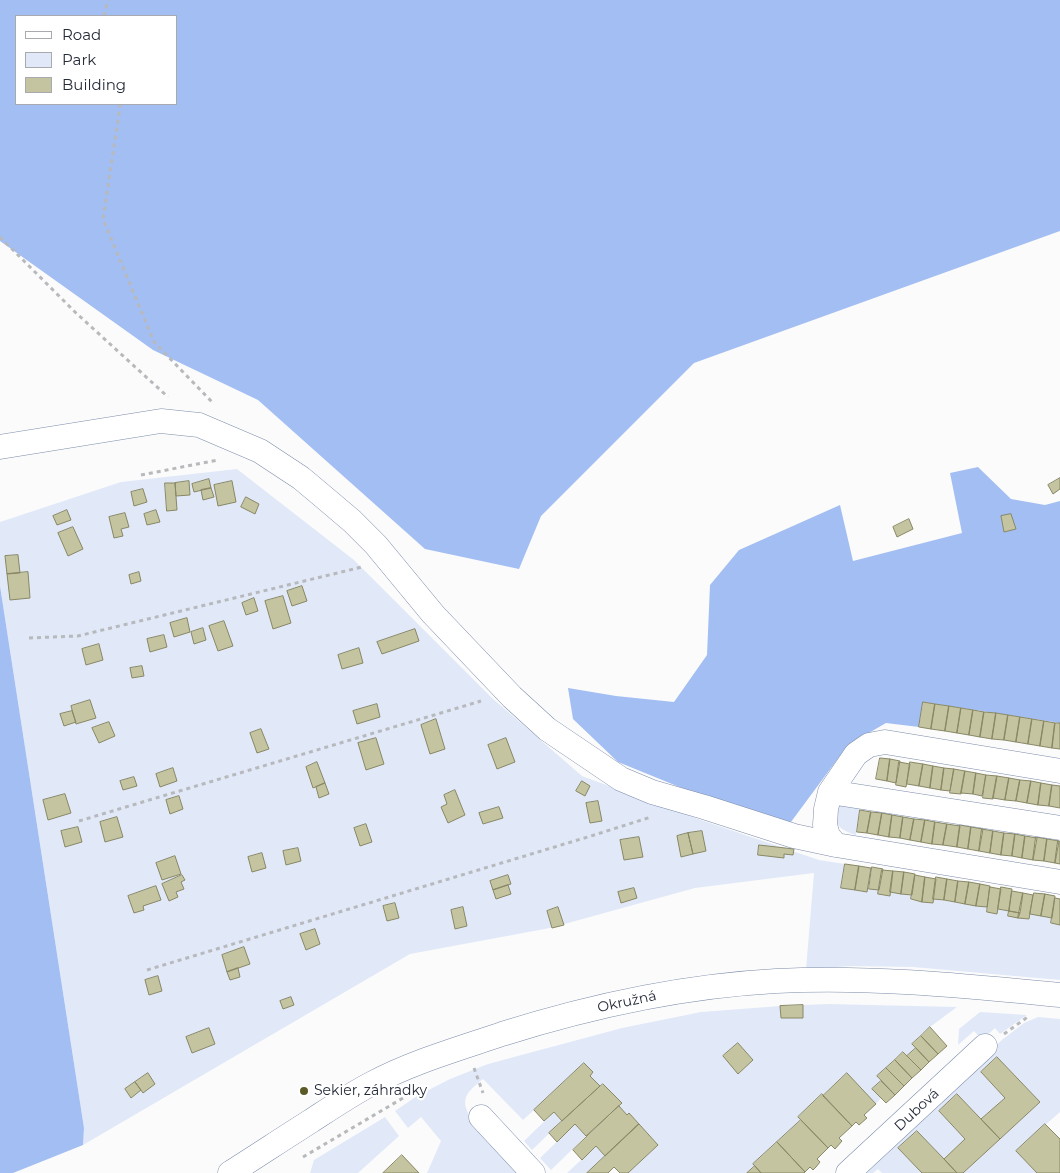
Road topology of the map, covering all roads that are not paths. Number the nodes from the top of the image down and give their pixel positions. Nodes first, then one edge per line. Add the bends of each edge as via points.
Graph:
1 (0, 447) edge
2 (1060, 771) edge
3 (830, 792) junction
4 (1060, 828) edge
5 (836, 845) junction
6 (1060, 882) edge
7 (1060, 995) edge
8 (985, 1046) road end
9 (481, 1117) dead end
10 (230, 1173) edge
11 (533, 1173) edge
12 (848, 1173) edge

1 - 5 street via 161,421 199,425 260,451 301,478 352,521 433,614 512,697 547,728 621,779 652,792 794,836
2 - 3 street via 885,742 869,745 856,754
3 - 4 street
3 - 5 street via 824,825
5 - 6 street
7 - 10 street, Okružná via 892,981 835,980 775,981 638,998 521,1028 403,1069 342,1101
8 - 12 street, Dubová
9 - 11 street

